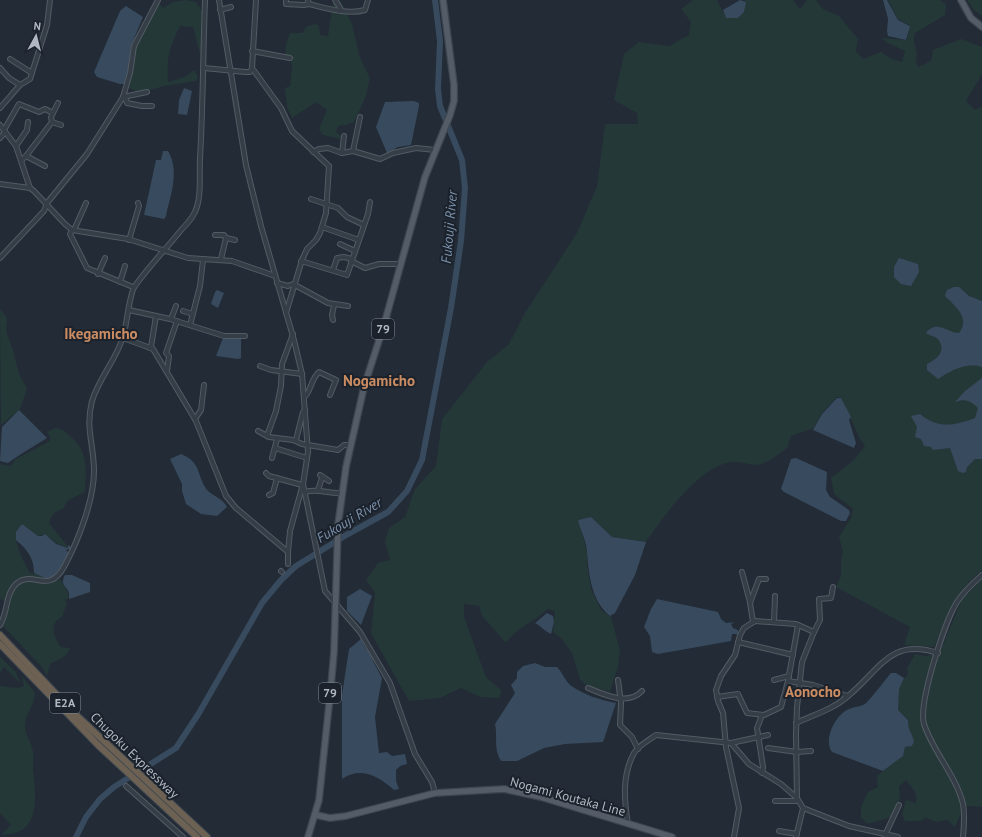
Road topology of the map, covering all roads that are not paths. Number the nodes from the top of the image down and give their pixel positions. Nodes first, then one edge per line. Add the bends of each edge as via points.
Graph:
1 (50, 0) edge
2 (158, 0) edge
3 (205, 0) edge
4 (218, 0) edge
5 (256, 0) edge
6 (286, 0) edge
7 (335, 0) edge
8 (368, 0) edge
9 (443, 0) edge
10 (961, 0) edge
11 (308, 2) edge
12 (231, 7) dead end
13 (220, 10) junction
14 (342, 11) junction
15 (982, 27) edge
16 (252, 51) junction
17 (290, 58) dead end
18 (10, 59) dead end
19 (0, 68) edge
20 (204, 68) junction
21 (252, 68) junction
22 (229, 70) junction
23 (32, 73) junction
24 (20, 86) junction
25 (146, 92) dead end
26 (124, 97) junction
27 (58, 102) dead end
28 (152, 106) dead end
29 (0, 108) edge
30 (53, 113) junction
31 (360, 117) dead end
32 (28, 122) dead end
33 (52, 122) junction
34 (61, 124) dead end
35 (0, 125) edge
36 (5, 131) junction
37 (344, 136) dead end
38 (0, 138) edge
39 (16, 146) junction
40 (435, 150) junction
41 (353, 151) junction
42 (313, 152) junction
43 (342, 153) junction
44 (26, 156) junction
45 (22, 160) junction
46 (45, 166) dead end
47 (0, 184) edge
48 (30, 188) junction
49 (311, 199) dead end
50 (370, 202) dead end
51 (47, 203) junction
52 (86, 203) dead end
53 (138, 203) dead end
54 (327, 203) junction
55 (364, 225) junction
56 (322, 227) junction
57 (73, 230) junction
58 (215, 235) dead end
59 (226, 238) junction
60 (129, 240) junction
61 (234, 240) dead end
62 (359, 240) junction
63 (340, 244) dead end
64 (165, 250) junction
65 (355, 251) junction
66 (0, 258) edge
67 (105, 258) dead end
68 (221, 259) junction
69 (203, 260) junction
70 (352, 260) junction
71 (302, 261) junction
72 (401, 264) junction
73 (125, 266) dead end
74 (333, 270) junction
75 (98, 274) junction
76 (275, 276) junction
77 (120, 282) junction
78 (277, 283) junction
79 (294, 285) junction
80 (133, 287) junction
81 (334, 305) junction
82 (176, 306) dead end
83 (348, 306) dead end
84 (129, 310) junction
85 (183, 311) dead end
86 (286, 313) junction
87 (193, 314) junction
88 (156, 316) junction
89 (171, 319) junction
90 (333, 320) dead end
91 (177, 321) junction
92 (190, 325) junction
93 (293, 334) junction
94 (245, 336) dead end
95 (123, 338) junction
96 (151, 347) junction
97 (260, 366) dead end
98 (167, 371) junction
99 (282, 372) junction
100 (302, 374) junction
101 (204, 385) dead end
102 (330, 395) dead end
103 (304, 397) junction
104 (305, 410) junction
105 (195, 419) junction
106 (258, 431) dead end
107 (267, 436) junction
108 (277, 439) junction
109 (296, 440) junction
110 (308, 444) junction
111 (351, 445) junction
112 (275, 448) junction
113 (272, 458) dead end
114 (307, 458) junction
115 (266, 473) dead end
116 (277, 478) junction
117 (329, 481) dead end
118 (302, 485) junction
119 (318, 490) junction
120 (305, 492) junction
121 (341, 493) junction
122 (269, 495) dead end
123 (288, 552) junction
124 (288, 564) dead end
125 (742, 572) dead end
126 (982, 575) edge
127 (766, 579) dead end
128 (833, 587) dead end
129 (775, 596) dead end
130 (750, 602) junction
131 (336, 603) junction
132 (752, 622) junction
133 (774, 622) junction
134 (0, 625) edge
135 (798, 625) junction
136 (814, 632) junction
137 (0, 635) edge
138 (738, 642) junction
139 (0, 644) edge
140 (938, 653) junction
141 (793, 655) junction
142 (789, 678) junction
143 (618, 680) dead end
144 (774, 680) dead end
145 (800, 682) junction
146 (588, 688) dead end
147 (642, 691) dead end
148 (848, 696) junction
149 (717, 697) junction
150 (621, 699) junction
151 (762, 715) junction
152 (796, 723) junction
153 (768, 735) dead end
154 (758, 736) junction
155 (726, 742) junction
156 (732, 743) junction
157 (768, 748) dead end
158 (638, 749) junction
159 (811, 751) dead end
160 (797, 752) junction
161 (129, 770) junction
162 (762, 773) junction
163 (141, 781) junction
164 (126, 786) dead end
165 (435, 793) junction
166 (797, 800) junction
167 (775, 801) dead end
168 (899, 805) dead end
169 (803, 808) junction
170 (316, 815) junction
171 (628, 824) junction
172 (779, 831) dead end
173 (734, 835) edge
174 (885, 835) junction
175 (797, 836) edge
176 (183, 837) edge
177 (198, 837) edge
178 (207, 837) edge
179 (308, 837) edge
180 (672, 837) edge
181 (739, 837) edge
182 (898, 837) edge
183 (963, 837) edge

1 - 23 street via 47,25
2 - 26 street via 134,46
3 - 20 street
4 - 13 street
5 - 16 street
6 - 11 street via 286,4 304,6
7 - 14 street
8 - 14 street via 364,10
9 - 40 main road, 79 via 454,90 449,118
10 - 15 main road via 971,18
11 - 14 street
12 - 13 street
13 - 22 street
16 - 17 street
16 - 21 street
18 - 23 street
19 - 24 street
20 - 22 street
20 - 64 street via 197,205 191,219
21 - 22 street via 250,72
21 - 42 street via 280,108 292,131
22 - 76 street via 246,165
23 - 24 street via 30,79
24 - 29 street
25 - 26 street
26 - 28 street via 127,103
26 - 51 street via 86,154
27 - 30 street
30 - 33 street
30 - 36 street via 44,108 39,112 19,104
31 - 41 street
32 - 39 street
33 - 34 street
33 - 44 street
35 - 36 street
36 - 38 street
36 - 39 street
37 - 43 street
39 - 45 street
40 - 41 street via 416,148 380,159
40 - 72 main road, 79
41 - 43 street
42 - 43 street via 328,148
42 - 54 street via 329,166
44 - 45 street
44 - 46 street
45 - 48 street
47 - 48 street
48 - 51 street
49 - 54 street
50 - 55 street
51 - 57 street
51 - 66 street via 44,211
52 - 57 street
53 - 60 street
54 - 55 street
54 - 56 street
55 - 62 street
56 - 62 street
56 - 71 street
57 - 60 street
57 - 75 street via 70,234 85,266
58 - 59 street via 224,235
59 - 61 street
59 - 68 street
60 - 64 street
62 - 65 street
63 - 65 street
64 - 69 street via 176,255
64 - 80 street
65 - 70 street
67 - 75 street
68 - 69 street
68 - 76 street
69 - 87 street
70 - 72 street via 365,268 379,264
70 - 74 street via 337,258
70 - 74 street via 347,275
71 - 74 street
71 - 79 street
72 - 111 main road, 79 via 364,387
73 - 77 street
75 - 77 street
76 - 78 street
77 - 80 street
78 - 79 street
78 - 86 street
79 - 81 street
79 - 86 street
80 - 84 street
81 - 83 street
81 - 90 street
82 - 89 street
84 - 88 street
84 - 95 street
85 - 87 street
86 - 93 street
87 - 92 street
88 - 89 street
88 - 96 street
89 - 91 street
91 - 92 street
91 - 98 street via 166,353 169,356
92 - 94 street via 224,336
93 - 99 street via 282,364
93 - 100 street
95 - 96 street
95 - 134 street via 93,400 88,423 94,469 93,487 72,551 64,567 52,580 46,582 28,579 16,584
96 - 98 street
97 - 99 street
98 - 105 street
99 - 100 street
99 - 107 street via 276,411
100 - 103 street
101 - 105 street via 201,410
102 - 103 street via 336,380 319,372 312,379 308,394
103 - 104 street
104 - 109 street
104 - 110 street
105 - 123 street via 226,496 236,508
106 - 107 street
107 - 108 street
108 - 109 street
108 - 112 street
109 - 110 street
110 - 111 street via 338,450 344,444
110 - 114 street
111 - 121 main road, 79
112 - 113 street
112 - 114 street
114 - 118 street
115 - 116 street
116 - 118 street
116 - 122 street via 273,493
117 - 119 street via 321,477
118 - 120 street
118 - 123 street via 290,531
119 - 120 street
119 - 121 street
120 - 131 street via 325,591
121 - 131 main road, 79
123 - 124 street
125 - 130 street
126 - 140 street via 957,601
127 - 130 street via 759,579
128 - 136 street via 831,598 819,599 820,620
129 - 133 street
130 - 132 street
131 - 165 street via 360,632 390,683 415,754 432,782
131 - 170 main road, 79 via 331,686
132 - 133 street
132 - 138 street via 744,628
133 - 135 street
135 - 136 street
135 - 141 street
136 - 145 street via 802,662
137 - 161 highway, Chugoku Expressway / E2A
138 - 141 street
138 - 149 street via 735,655 721,676 716,690
139 - 161 highway, Chugoku Expressway / E2A via 72,719
140 - 148 street via 919,648 905,648 895,653
140 - 183 street via 924,698 924,722 960,793 963,805
141 - 142 street
142 - 144 street
142 - 145 street
142 - 151 street via 781,707
143 - 150 street
145 - 148 street
145 - 152 street
146 - 150 street
147 - 150 street via 638,696
148 - 152 street via 837,704
149 - 151 street via 737,694 746,713
149 - 155 street via 723,713
150 - 158 street via 620,725 632,737
151 - 154 street via 757,728
152 - 160 street
153 - 154 street
154 - 156 street
154 - 162 street
155 - 156 street
155 - 158 street via 656,735
155 - 173 street via 739,808
156 - 162 street via 749,764
157 - 160 street
158 - 171 street via 634,753 625,780
159 - 160 street
160 - 166 street
161 - 163 highway, Chugoku Expressway / E2A
162 - 166 street via 781,784
163 - 177 highway, Chugoku Expressway / E2A
163 - 178 highway, Chugoku Expressway / E2A
164 - 176 street
165 - 170 main road, Nogami Koutaka Line via 346,816 330,818
165 - 171 main road, Nogami Koutaka Line via 489,789 518,791
166 - 167 street
166 - 169 street
168 - 174 street
169 - 174 street via 849,826
169 - 175 street
170 - 179 main road, 79
171 - 180 main road, Nogami Koutaka Line
172 - 175 street
173 - 181 street
174 - 182 street

